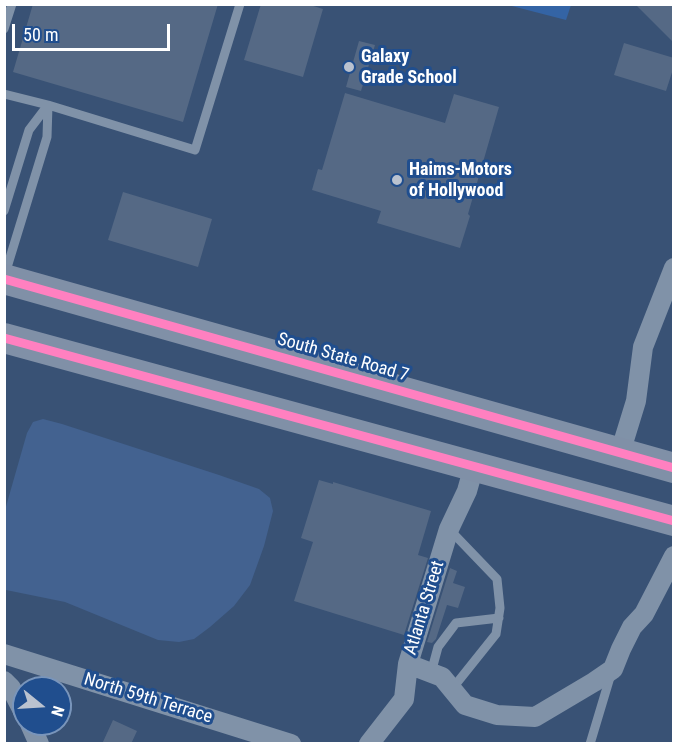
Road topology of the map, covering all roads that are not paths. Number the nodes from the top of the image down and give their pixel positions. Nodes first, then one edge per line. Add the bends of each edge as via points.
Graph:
1 (12, 4) edge
2 (240, 4) edge
3 (4, 29) edge
4 (4, 94) edge
5 (48, 105) junction
6 (4, 211) edge
7 (674, 268) edge
8 (4, 278) edge
9 (72, 298) junction
10 (4, 303) edge
11 (4, 338) edge
12 (620, 453) junction
13 (474, 466) junction
14 (674, 468) edge
15 (674, 521) edge
16 (449, 529) junction
17 (674, 556) edge
18 (498, 618) junction
19 (4, 654) edge
20 (408, 664) junction
21 (613, 669) junction
22 (431, 673) junction
23 (452, 689) junction
24 (291, 744) edge
25 (369, 744) edge
26 (590, 744) edge

1 - 3 lane
2 - 5 lane via 195,150
4 - 5 lane
5 - 6 lane via 29,130
5 - 8 lane via 47,137
7 - 12 street via 643,347 636,401
8 - 9 main road, South State Road 7
9 - 10 main road
9 - 12 main road, South State Road 7
11 - 13 main road
12 - 14 main road, South State Road 7
13 - 15 main road
13 - 16 street, Atlanta Street
16 - 18 lane via 497,579
16 - 20 street, Atlanta Street
17 - 21 street via 644,614 632,627
18 - 22 lane via 456,623 438,647
18 - 23 lane via 496,634
19 - 24 street, North 59th Terrace
20 - 22 street
20 - 25 street, Atlanta Street via 404,699
21 - 23 street via 535,717 497,715 465,705
21 - 26 lane
22 - 23 street

